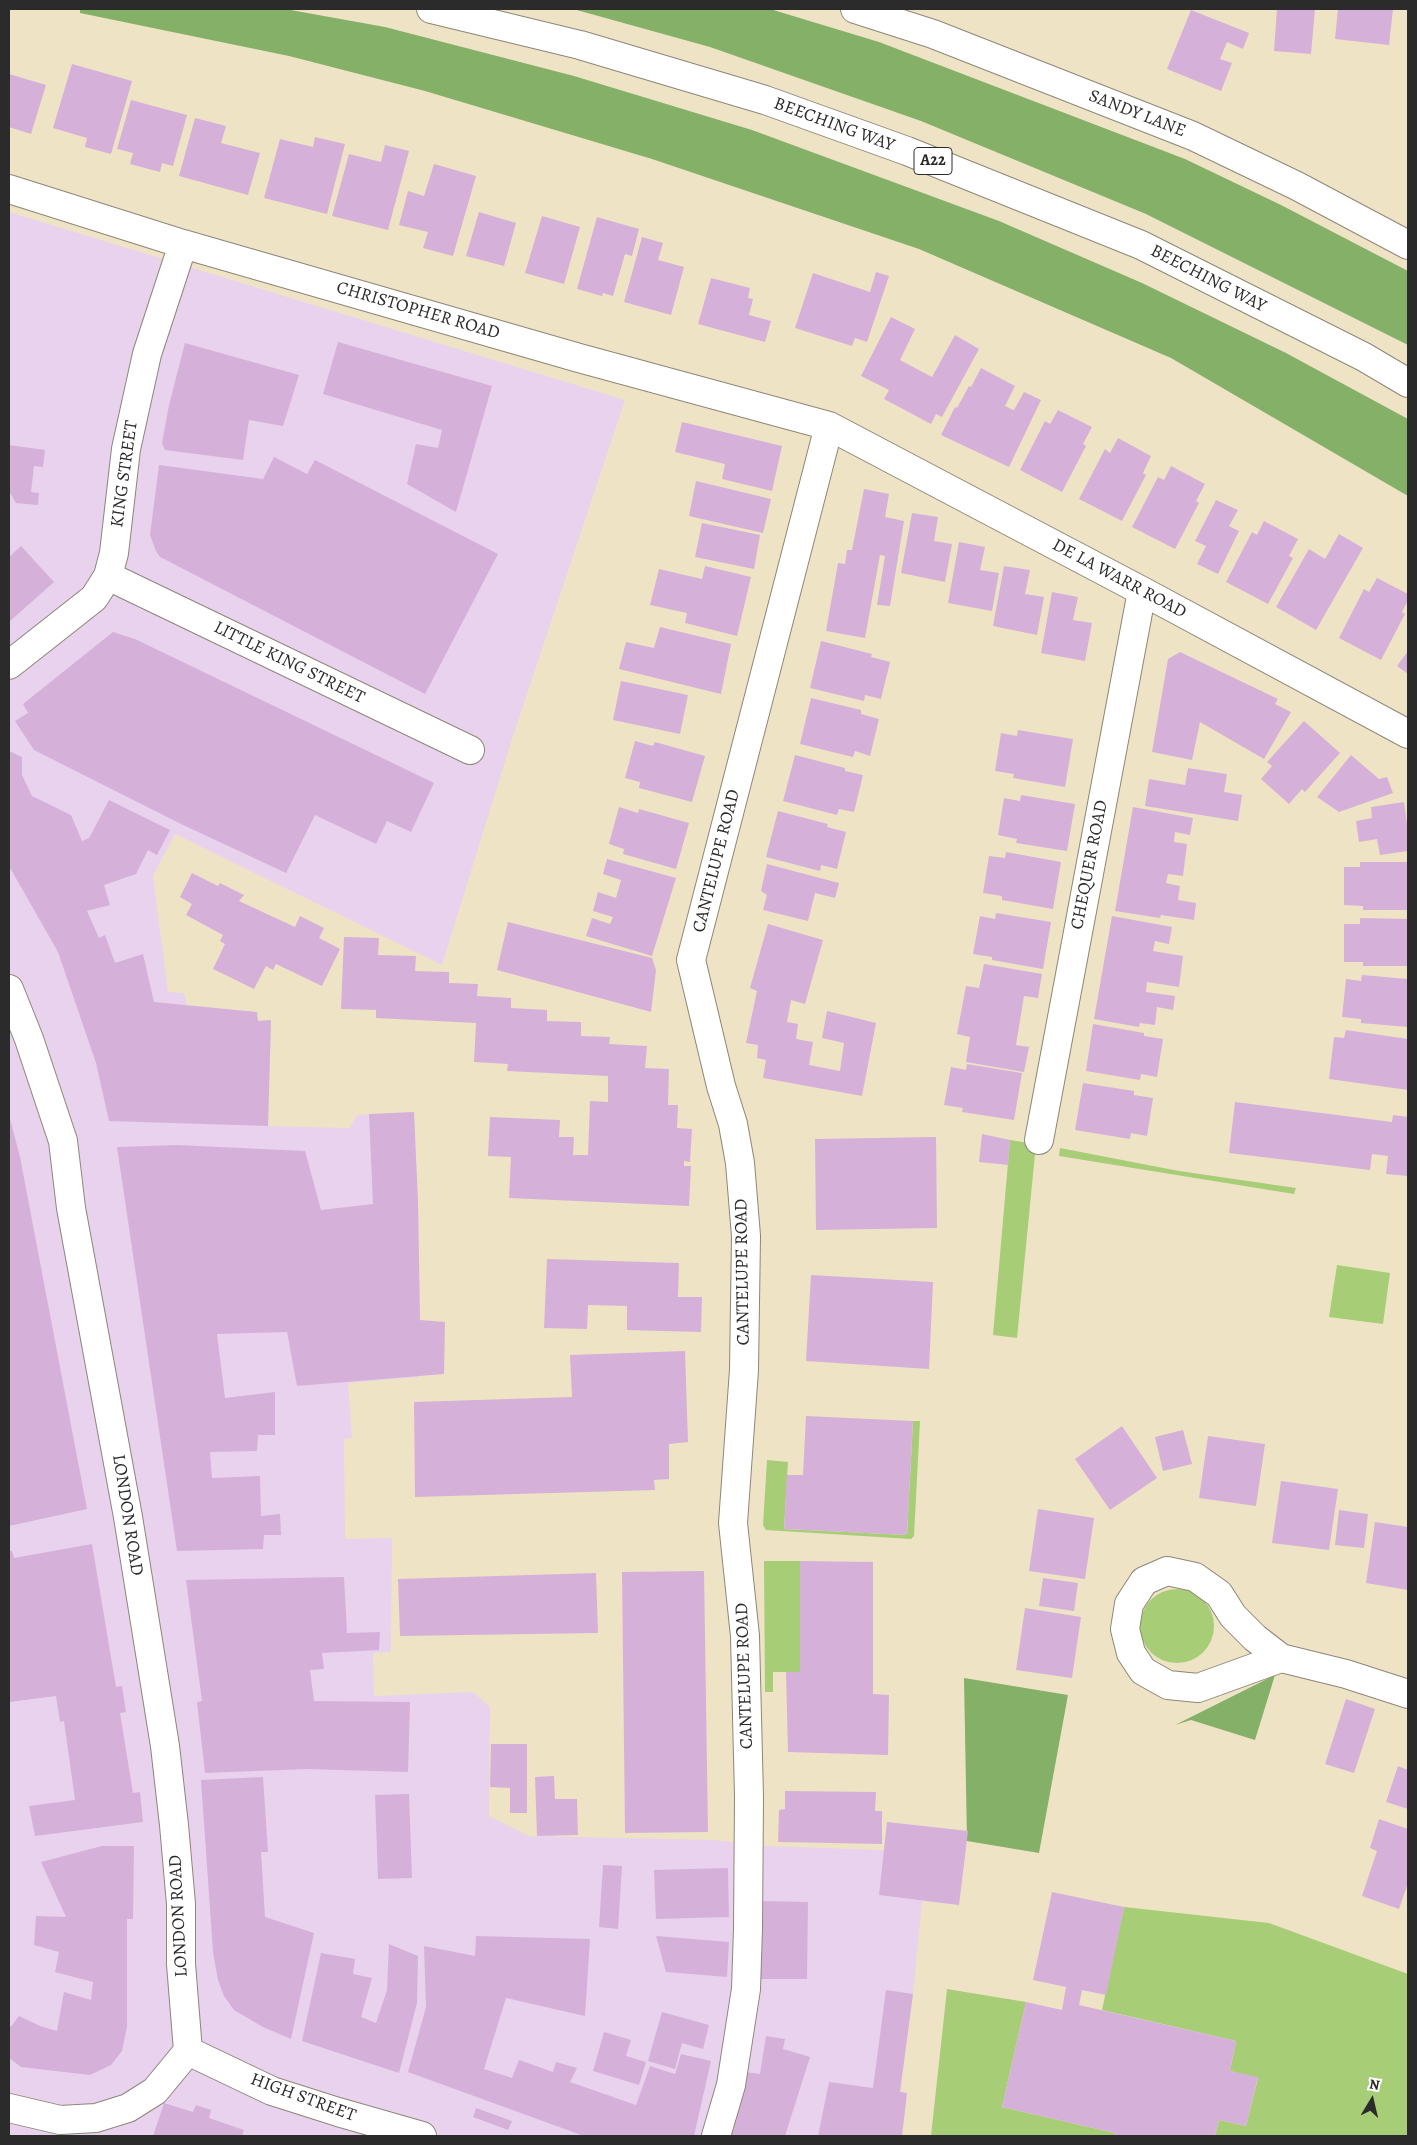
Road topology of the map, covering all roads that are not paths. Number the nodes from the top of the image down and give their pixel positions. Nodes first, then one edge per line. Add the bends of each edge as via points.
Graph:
1 (431, 9) edge
2 (855, 9) edge
3 (9, 189) edge
4 (183, 244) junction
5 (1408, 245) edge
6 (1408, 383) edge
7 (828, 426) junction
8 (108, 576) junction
9 (1142, 591) junction
10 (9, 665) edge
11 (1408, 734) edge
12 (470, 750) dead end
13 (9, 989) edge
14 (1039, 1140) dead end
15 (1281, 1658) junction
16 (1408, 1694) edge
17 (188, 2052) junction
18 (9, 2108) edge
19 (100, 2127) edge
20 (422, 2136) edge
21 (716, 2136) edge

1 - 6 main road, BEECHING WAY / A22 via 590,47 765,100 908,151 1141,245 1364,357
2 - 5 main road, SANDY LANE via 933,34 1193,136
3 - 4 main road, CHRISTOPHER ROAD
4 - 7 main road, CHRISTOPHER ROAD
4 - 8 main road, KING STREET via 148,354 126,449 114,553
7 - 9 main road, DE LA WARR ROAD
7 - 21 main road, CANTELUPE ROAD via 691,960 720,1086 733,1124 746,1236 744,1370 733,1523 745,1636 749,1797 746,1988 731,2084
8 - 10 main road, KING STREET via 94,598
8 - 12 main road, LITTLE KING STREET
9 - 11 main road, DE LA WARR ROAD
9 - 14 main road, CHEQUER ROAD
13 - 17 main road, LONDON ROAD via 63,1141 71,1208 128,1517 165,1746 174,1825 182,1904 181,1964
15 - 15 main road via 1198,1688 1168,1685 1143,1670 1131,1653 1125,1628 1129,1604 1144,1581 1167,1572 1195,1576 1219,1594 1233,1616
15 - 16 main road
17 - 19 main road via 155,2090
17 - 20 main road, HIGH STREET via 272,2091
18 - 19 main road

